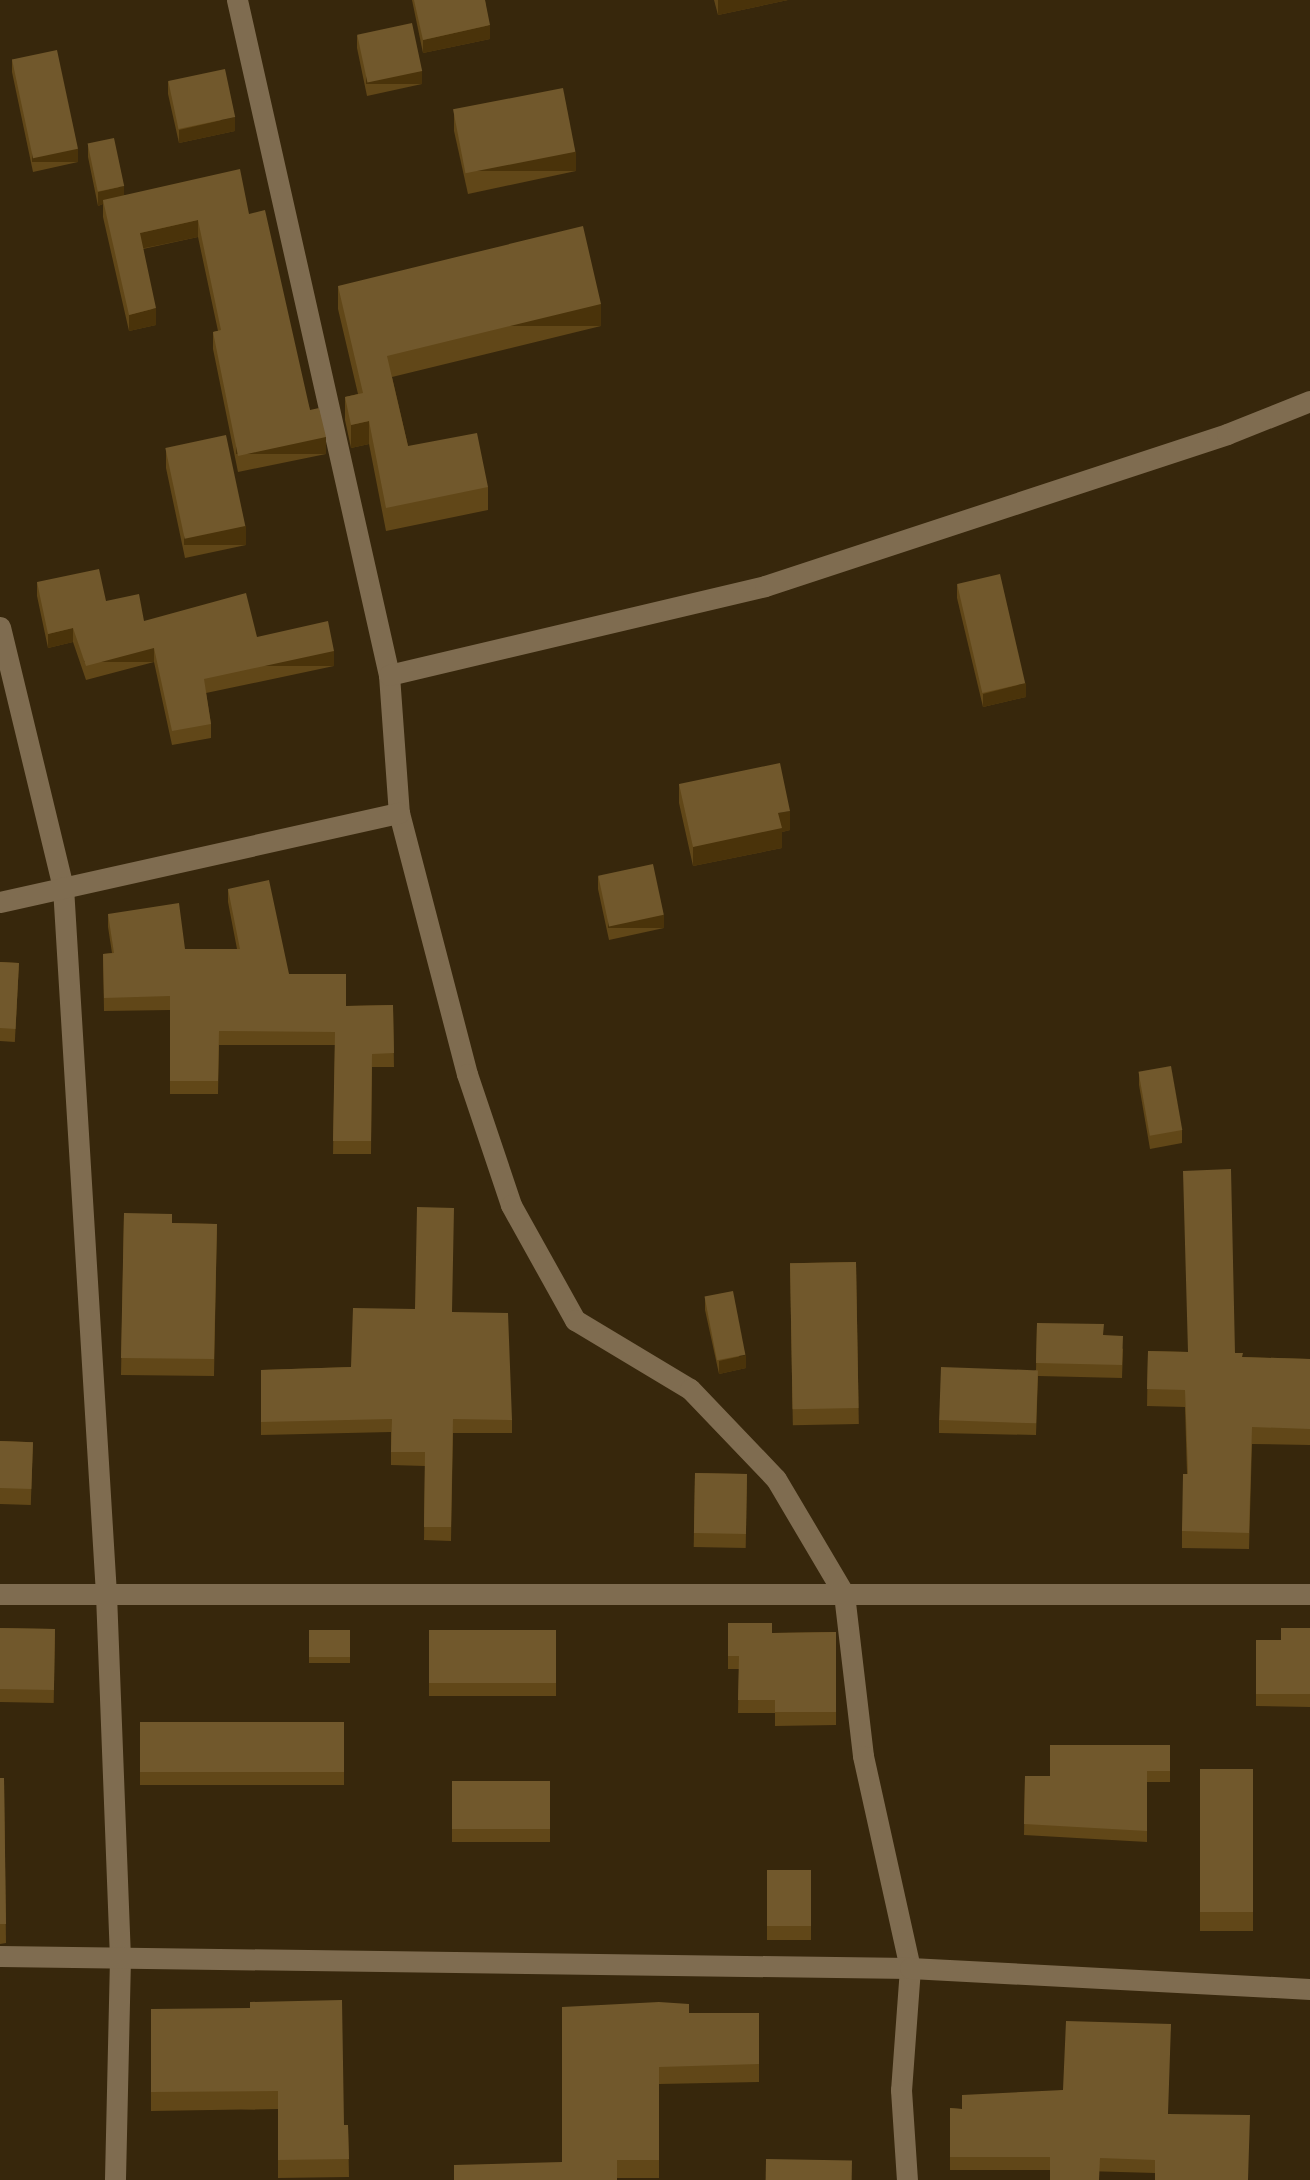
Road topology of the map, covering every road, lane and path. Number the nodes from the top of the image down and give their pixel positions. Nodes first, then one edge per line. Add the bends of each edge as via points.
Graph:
1 (237, 0) edge
2 (1310, 401) edge
3 (0, 627) edge
4 (389, 675) junction
5 (399, 813) junction
6 (63, 887) junction
7 (0, 902) edge
8 (0, 1594) edge
9 (106, 1594) junction
10 (844, 1594) junction
11 (1310, 1594) edge
12 (0, 1956) edge
13 (120, 1958) junction
14 (910, 1968) junction
15 (1310, 1989) edge
16 (115, 2180) edge
17 (907, 2180) edge

1 - 4 street
2 - 4 street via 1227,434 765,586
3 - 6 street
4 - 5 street
5 - 6 street
5 - 10 street via 467,1074 511,1205 575,1320 690,1390 776,1479
6 - 7 street
6 - 9 street
8 - 9 street
9 - 10 street
9 - 13 street
10 - 11 street
10 - 14 street via 863,1756
12 - 13 street
13 - 14 street
13 - 16 street
14 - 15 street
14 - 17 street via 901,2090

